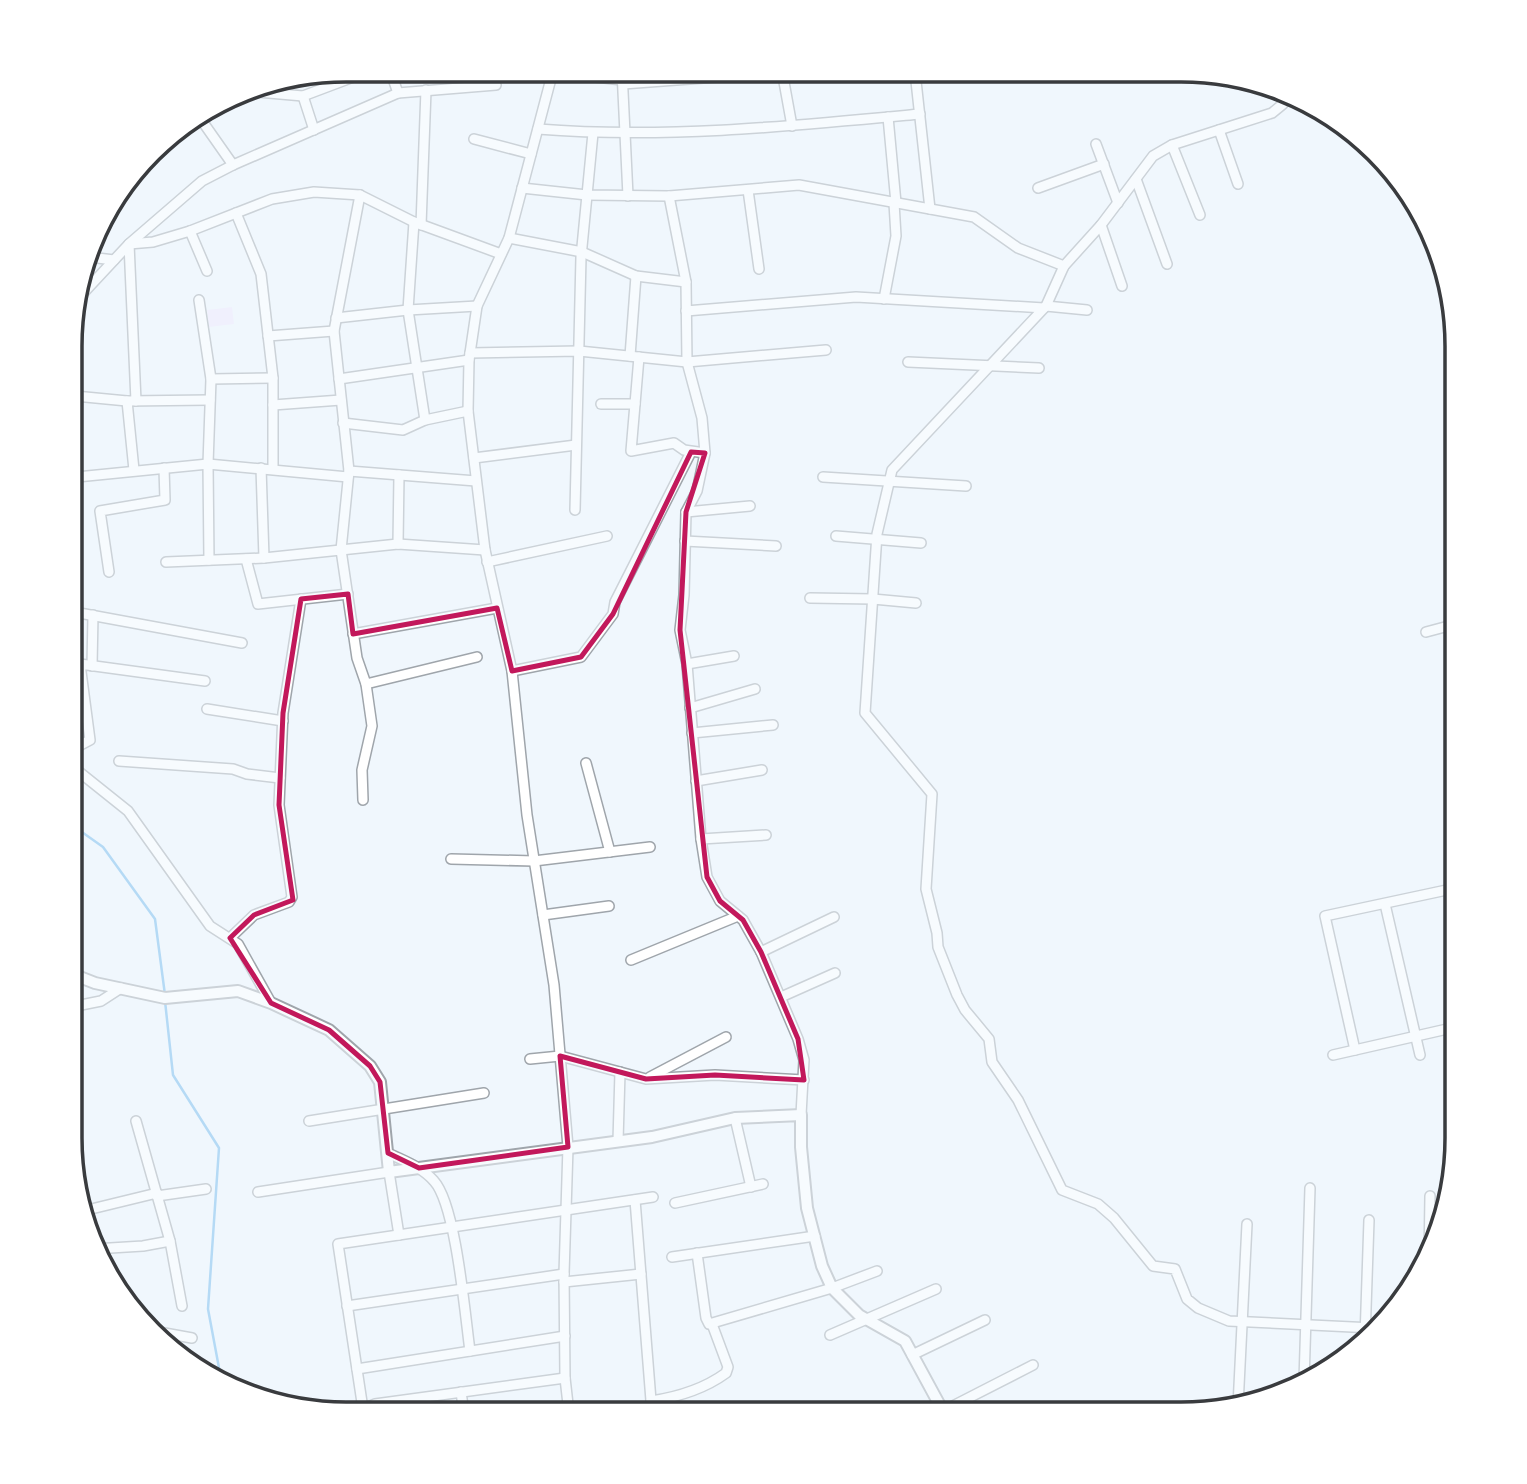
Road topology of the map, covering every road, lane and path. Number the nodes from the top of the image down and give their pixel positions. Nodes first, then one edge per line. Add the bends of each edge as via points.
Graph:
1 (339, 82) edge
2 (394, 82) edge
3 (549, 82) edge
4 (622, 82) edge
5 (784, 82) edge
6 (916, 82) edge
7 (496, 85) dead end
8 (426, 90) junction
9 (271, 93) edge
10 (398, 93) junction
11 (303, 96) junction
12 (1284, 103) edge
13 (920, 114) junction
14 (888, 117) junction
15 (204, 124) edge
16 (792, 126) junction
17 (538, 129) junction
18 (314, 130) junction
19 (1219, 130) junction
20 (625, 132) junction
21 (593, 133) junction
22 (474, 139) dead end
23 (1096, 144) dead end
24 (1172, 145) junction
25 (531, 154) junction
26 (1104, 164) junction
27 (233, 165) junction
28 (1136, 179) junction
29 (1238, 184) dead end
30 (522, 188) junction
31 (1038, 188) dead end
32 (748, 190) junction
33 (360, 195) junction
34 (587, 195) junction
35 (628, 196) junction
36 (669, 196) junction
37 (895, 203) junction
38 (1118, 203) junction
39 (930, 209) junction
40 (236, 213) junction
41 (1200, 215) dead end
42 (417, 223) junction
43 (1101, 225) junction
44 (190, 231) junction
45 (509, 237) junction
46 (130, 244) junction
47 (582, 252) junction
48 (501, 254) junction
49 (97, 258) edge
50 (114, 260) junction
51 (1167, 264) dead end
52 (1064, 266) junction
53 (759, 269) dead end
54 (207, 271) dead end
55 (636, 276) junction
56 (686, 282) junction
57 (1122, 286) dead end
58 (89, 287) edge
59 (884, 299) junction
60 (199, 300) dead end
61 (477, 306) junction
62 (1045, 307) junction
63 (408, 310) junction
64 (1087, 310) dead end
65 (686, 311) junction
66 (336, 318) junction
67 (334, 331) junction
68 (268, 336) junction
69 (826, 350) dead end
70 (579, 351) junction
71 (469, 356) junction
72 (634, 357) junction
73 (687, 362) junction
74 (908, 362) dead end
75 (990, 366) junction
76 (416, 368) junction
77 (1039, 368) dead end
78 (272, 378) junction
79 (211, 379) junction
80 (339, 379) junction
81 (82, 397) edge
82 (210, 400) junction
83 (341, 400) junction
84 (131, 401) junction
85 (601, 404) dead end
86 (635, 404) junction
87 (273, 405) junction
88 (468, 411) junction
89 (425, 419) junction
90 (343, 423) junction
91 (576, 445) junction
92 (691, 452) junction
93 (705, 453) junction
94 (474, 458) junction
95 (208, 464) junction
96 (164, 468) junction
97 (261, 468) junction
98 (273, 469) junction
99 (134, 470) junction
100 (348, 474) junction
101 (399, 475) junction
102 (82, 476) edge
103 (823, 477) dead end
104 (476, 481) junction
105 (889, 481) junction
106 (966, 486) dead end
107 (750, 506) dead end
108 (575, 510) dead end
109 (686, 512) junction
110 (607, 536) dead end
111 (836, 536) dead end
112 (877, 539) junction
113 (685, 541) junction
114 (921, 543) dead end
115 (398, 544) junction
116 (776, 546) dead end
117 (485, 550) junction
118 (341, 551) junction
119 (264, 558) junction
120 (246, 559) junction
121 (209, 560) junction
122 (166, 562) dead end
123 (487, 562) junction
124 (109, 572) dead end
125 (348, 594) junction
126 (810, 598) dead end
127 (873, 598) junction
128 (302, 599) junction
129 (916, 603) dead end
130 (497, 608) junction
131 (82, 613) edge
132 (93, 615) junction
133 (1445, 627) edge
134 (1426, 632) dead end
135 (354, 634) junction
136 (242, 643) dead end
137 (734, 656) dead end
138 (477, 657) dead end
139 (82, 664) edge
140 (687, 664) junction
141 (92, 666) junction
142 (512, 671) junction
143 (82, 679) edge
144 (205, 681) dead end
145 (366, 684) junction
146 (755, 689) dead end
147 (690, 708) junction
148 (207, 709) dead end
149 (283, 721) junction
150 (773, 725) dead end
151 (692, 733) junction
152 (82, 744) edge
153 (119, 761) dead end
154 (586, 763) dead end
155 (762, 770) dead end
156 (82, 774) edge
157 (280, 778) junction
158 (696, 781) junction
159 (363, 800) dead end
160 (766, 835) dead end
161 (701, 839) junction
162 (650, 847) dead end
163 (610, 852) junction
164 (451, 859) dead end
165 (534, 861) junction
166 (1445, 890) edge
167 (1384, 904) junction
168 (609, 906) dead end
169 (542, 915) junction
170 (738, 916) junction
171 (834, 917) dead end
172 (230, 938) junction
173 (761, 953) junction
174 (631, 960) dead end
175 (835, 973) dead end
176 (82, 978) edge
177 (121, 988) junction
178 (780, 997) junction
179 (271, 1003) junction
180 (82, 1005) edge
181 (1445, 1029) edge
182 (1415, 1036) junction
183 (726, 1037) dead end
184 (1355, 1050) junction
185 (1333, 1055) dead end
186 (1420, 1055) dead end
187 (560, 1056) junction
188 (530, 1059) dead end
189 (620, 1072) junction
190 (646, 1079) junction
191 (804, 1080) junction
192 (484, 1093) dead end
193 (383, 1109) junction
194 (801, 1115) junction
195 (735, 1118) junction
196 (136, 1121) dead end
197 (309, 1121) dead end
198 (618, 1142) junction
199 (568, 1147) junction
200 (388, 1153) junction
201 (419, 1168) junction
202 (390, 1172) junction
203 (762, 1184) dead end
204 (751, 1187) junction
205 (1310, 1188) dead end
206 (206, 1189) dead end
207 (258, 1192) dead end
208 (157, 1195) junction
209 (1430, 1196) dead end
210 (653, 1197) dead end
211 (635, 1200) junction
212 (675, 1203) dead end
213 (92, 1209) edge
214 (566, 1210) junction
215 (1369, 1220) dead end
216 (1247, 1224) dead end
217 (452, 1227) junction
218 (1430, 1227) edge
219 (399, 1235) junction
220 (814, 1236) junction
221 (170, 1241) junction
222 (106, 1248) edge
223 (697, 1253) junction
224 (672, 1257) dead end
225 (877, 1271) dead end
226 (641, 1274) junction
227 (564, 1278) junction
228 (832, 1288) junction
229 (461, 1289) junction
230 (936, 1289) dead end
231 (182, 1306) dead end
232 (347, 1306) junction
233 (867, 1319) junction
234 (985, 1320) dead end
235 (1242, 1321) junction
236 (1368, 1323) edge
237 (712, 1324) junction
238 (1306, 1325) junction
239 (1361, 1330) edge
240 (170, 1334) edge
241 (830, 1335) dead end
242 (565, 1336) junction
243 (192, 1338) dead end
244 (470, 1351) junction
245 (912, 1355) junction
246 (1033, 1365) dead end
247 (357, 1369) junction
248 (1304, 1371) edge
249 (565, 1378) junction
250 (461, 1392) junction
251 (1238, 1395) edge
252 (651, 1401) joint
253 (358, 1402) edge
254 (389, 1402) edge
255 (462, 1402) edge
256 (568, 1402) edge
257 (938, 1402) edge
258 (963, 1402) edge

1 - 11 street
2 - 10 street
3 - 17 street
4 - 20 street
5 - 16 street
6 - 13 street
7 - 8 street
8 - 10 street
8 - 42 street
9 - 11 street
10 - 18 street
11 - 18 street
12 - 19 street via 1272,113
13 - 14 street
13 - 39 street
14 - 16 street
14 - 37 street
15 - 27 street
16 - 20 street
17 - 21 street
17 - 25 street
18 - 27 street
19 - 24 street
19 - 29 street
20 - 21 street
20 - 35 street
21 - 34 street
22 - 25 street
23 - 26 street
24 - 28 street via 1153,156
24 - 41 street
25 - 30 street
26 - 31 street
26 - 38 street
27 - 46 street via 202,181
28 - 38 street
28 - 51 street
30 - 34 street
30 - 45 street
32 - 36 street
32 - 37 street via 799,185
32 - 53 street
33 - 40 street via 314,192
33 - 42 street
33 - 66 street
34 - 35 street
34 - 47 street
35 - 36 street
36 - 56 street
37 - 39 street
37 - 59 street via 896,236
38 - 43 street
39 - 52 street via 974,217 1018,248
40 - 44 street
40 - 68 street via 261,274
42 - 48 street
42 - 63 street
43 - 52 street
43 - 57 street
44 - 46 street
44 - 54 street
45 - 47 street
45 - 48 street
46 - 50 street
46 - 84 street
47 - 55 street
47 - 70 street
48 - 61 street
49 - 50 street
50 - 58 street
52 - 62 street
55 - 56 street
55 - 72 street
56 - 65 street
59 - 62 street
59 - 65 street via 856,297
60 - 79 street
61 - 63 street
61 - 71 street
62 - 64 street
62 - 75 street
63 - 66 street
63 - 76 street
65 - 73 street
66 - 67 street
67 - 68 street
67 - 80 street
68 - 78 street
69 - 73 street
70 - 71 street
70 - 72 street
70 - 91 street
71 - 76 street
71 - 88 street
72 - 73 street
72 - 86 street
73 - 93 street via 702,418
74 - 75 street
75 - 77 street
75 - 105 street via 892,470
76 - 80 street
76 - 89 street
78 - 79 street
78 - 87 street
79 - 82 street
80 - 83 street
81 - 84 street
82 - 84 street
82 - 95 street
83 - 87 street
83 - 90 street
84 - 99 street
85 - 86 street
86 - 92 street via 631,451 674,443
87 - 98 street
88 - 89 street
88 - 94 street
89 - 90 street via 403,430
90 - 100 street
91 - 94 street
91 - 108 street
92 - 93 street
92 - 142 street via 613,614 580,657
93 - 109 street via 697,491
94 - 104 street
95 - 96 street
95 - 97 street
95 - 121 street
96 - 99 street
96 - 124 street via 166,500 100,510
97 - 98 street
97 - 119 street
98 - 100 street
99 - 102 street
100 - 101 street
100 - 118 street
101 - 104 street
101 - 115 street
103 - 105 street
104 - 117 street
105 - 106 street
105 - 112 street
107 - 109 street
109 - 113 street
110 - 123 street
111 - 112 street
112 - 114 street
112 - 127 street
113 - 116 street
113 - 140 street via 680,630
115 - 117 street
115 - 118 street
117 - 123 street
118 - 119 street
118 - 125 street
119 - 120 street
120 - 121 street
120 - 128 street via 258,604
121 - 122 street
123 - 130 street
125 - 128 street
125 - 135 street
126 - 127 street
127 - 129 street
127 - 235 street via 865,713 932,794 926,890 938,947 957,995 989,1039 992,1062 1018,1100 1062,1190 1098,1204 1153,1266 1175,1269 1187,1299 1198,1308 1229,1321
128 - 149 street
130 - 135 street
130 - 142 street
131 - 132 street
132 - 136 street
132 - 141 street
133 - 134 street
135 - 145 street
137 - 140 street
138 - 145 street
139 - 141 street
140 - 147 street
141 - 144 street
142 - 165 street
143 - 152 street via 90,740
145 - 159 street via 372,726 362,770
146 - 147 street
147 - 151 street
148 - 149 street
149 - 157 street
150 - 151 street
151 - 158 street
153 - 157 street via 233,769
154 - 163 street
155 - 158 street
156 - 172 street via 128,811 210,926
157 - 172 street via 279,804 292,897 254,915
158 - 161 street
160 - 161 street
161 - 170 street via 706,877 720,901
162 - 163 street
163 - 165 street
164 - 165 street
165 - 169 street
166 - 167 street
167 - 182 street
167 - 184 street via 1325,916
168 - 169 street
169 - 187 street
170 - 173 street
170 - 174 street
171 - 173 street
172 - 179 street
173 - 178 street
175 - 178 street
176 - 177 street
177 - 179 street via 165,998 238,991
177 - 180 street via 100,1002
178 - 191 street via 804,1060
179 - 193 street via 346,1043 380,1082
181 - 182 street
182 - 184 street
182 - 186 street
183 - 190 street
184 - 185 street
187 - 188 street
187 - 189 street
187 - 199 street
189 - 190 street
189 - 198 street
190 - 191 street via 715,1075
191 - 194 street
192 - 193 street
193 - 197 street
193 - 200 street
194 - 195 street
194 - 220 street via 807,1208
195 - 198 street
195 - 204 street
196 - 208 street
198 - 199 street
199 - 201 street
199 - 214 street
200 - 201 street
200 - 202 street
201 - 202 street
201 - 217 street via 442,1191
202 - 207 street
202 - 219 street
203 - 204 street
204 - 212 street
205 - 238 street
206 - 208 street
208 - 213 street
208 - 221 street
209 - 218 street
210 - 211 street
211 - 214 street
211 - 226 street
214 - 217 street
214 - 227 street
215 - 236 street
216 - 235 street
217 - 219 street
217 - 229 street
219 - 232 street via 338,1244
220 - 223 street
220 - 228 street
221 - 222 street
221 - 231 street
223 - 224 street
223 - 237 street via 707,1322
225 - 228 street
226 - 227 street
226 - 252 street
227 - 229 street
227 - 242 street
228 - 233 street
228 - 237 street
229 - 232 street
229 - 244 street
230 - 233 street
232 - 247 street
233 - 241 street
233 - 245 street via 905,1341
234 - 245 street
235 - 238 street
235 - 251 street
237 - 252 street via 726,1373 695,1391
238 - 239 street
238 - 248 street
240 - 243 street
242 - 244 street
242 - 249 street
244 - 247 street
245 - 257 street
246 - 258 street
247 - 253 street
249 - 250 street
249 - 256 street
250 - 254 street
250 - 255 street

